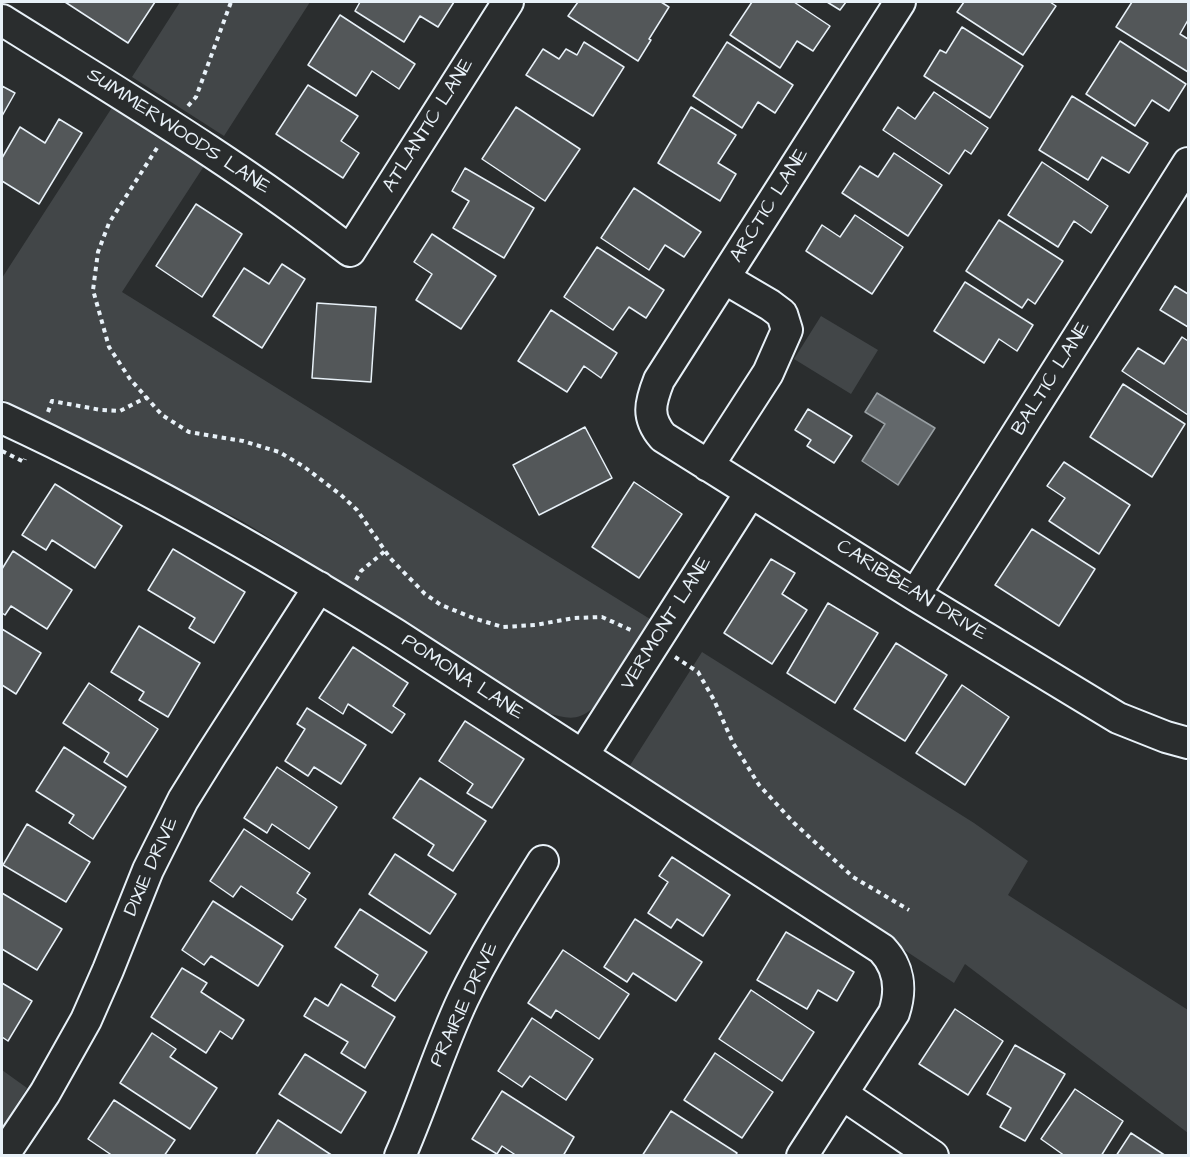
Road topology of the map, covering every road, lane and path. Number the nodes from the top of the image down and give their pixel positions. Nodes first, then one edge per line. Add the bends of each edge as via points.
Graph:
1 (231, 2) edge
2 (508, 2) edge
3 (900, 2) edge
4 (2, 20) edge
5 (172, 127) junction
6 (1188, 164) edge
7 (350, 251) joint
8 (724, 278) junction
9 (652, 414) joint
10 (4, 427) edge
11 (708, 466) junction
12 (750, 493) junction
13 (385, 551) junction
14 (331, 594) junction
15 (915, 595) junction
16 (654, 644) junction
17 (1188, 743) edge
18 (583, 755) junction
19 (543, 861) dead end
20 (909, 910) dead end
21 (842, 1095) junction
22 (9, 1154) edge
23 (400, 1155) edge
24 (802, 1155) edge
25 (933, 1155) edge

1 - 5 path via 196,97
2 - 7 street, ATLANTIC LANE
3 - 8 street, ARCTIC LANE
4 - 5 street, SUMMERWOODS LANE
5 - 7 street, SUMMERWOODS LANE
5 - 13 path via 109,223 98,252 93,290 109,347 130,379 162,415 189,432 243,441 279,452 303,466 357,510
6 - 15 street, BALTIC LANE
8 - 9 street, ARCTIC LANE via 659,380
8 - 11 street via 782,314 787,330 768,373
9 - 11 street, CARIBBEAN DRIVE via 654,426 663,437
10 - 14 street, POMONA LANE via 170,502
11 - 12 street, CARIBBEAN DRIVE
12 - 15 street, CARIBBEAN DRIVE
12 - 16 street, VERMONT LANE
13 - 14 path
13 - 16 path via 425,594 476,619 503,627 602,617
14 - 18 street, POMONA LANE
14 - 22 street, DIXIE DRIVE via 211,755 183,800 148,870 86,1020
15 - 17 street, CARIBBEAN DRIVE via 1118,718
16 - 18 street, VERMONT LANE
16 - 20 path via 698,672 733,744 759,785 794,824 853,877
18 - 21 street, POMONA LANE via 886,953 897,974 899,994 894,1013
19 - 23 street, PRAIRIE DRIVE via 491,945 464,998
21 - 24 street
21 - 25 street

